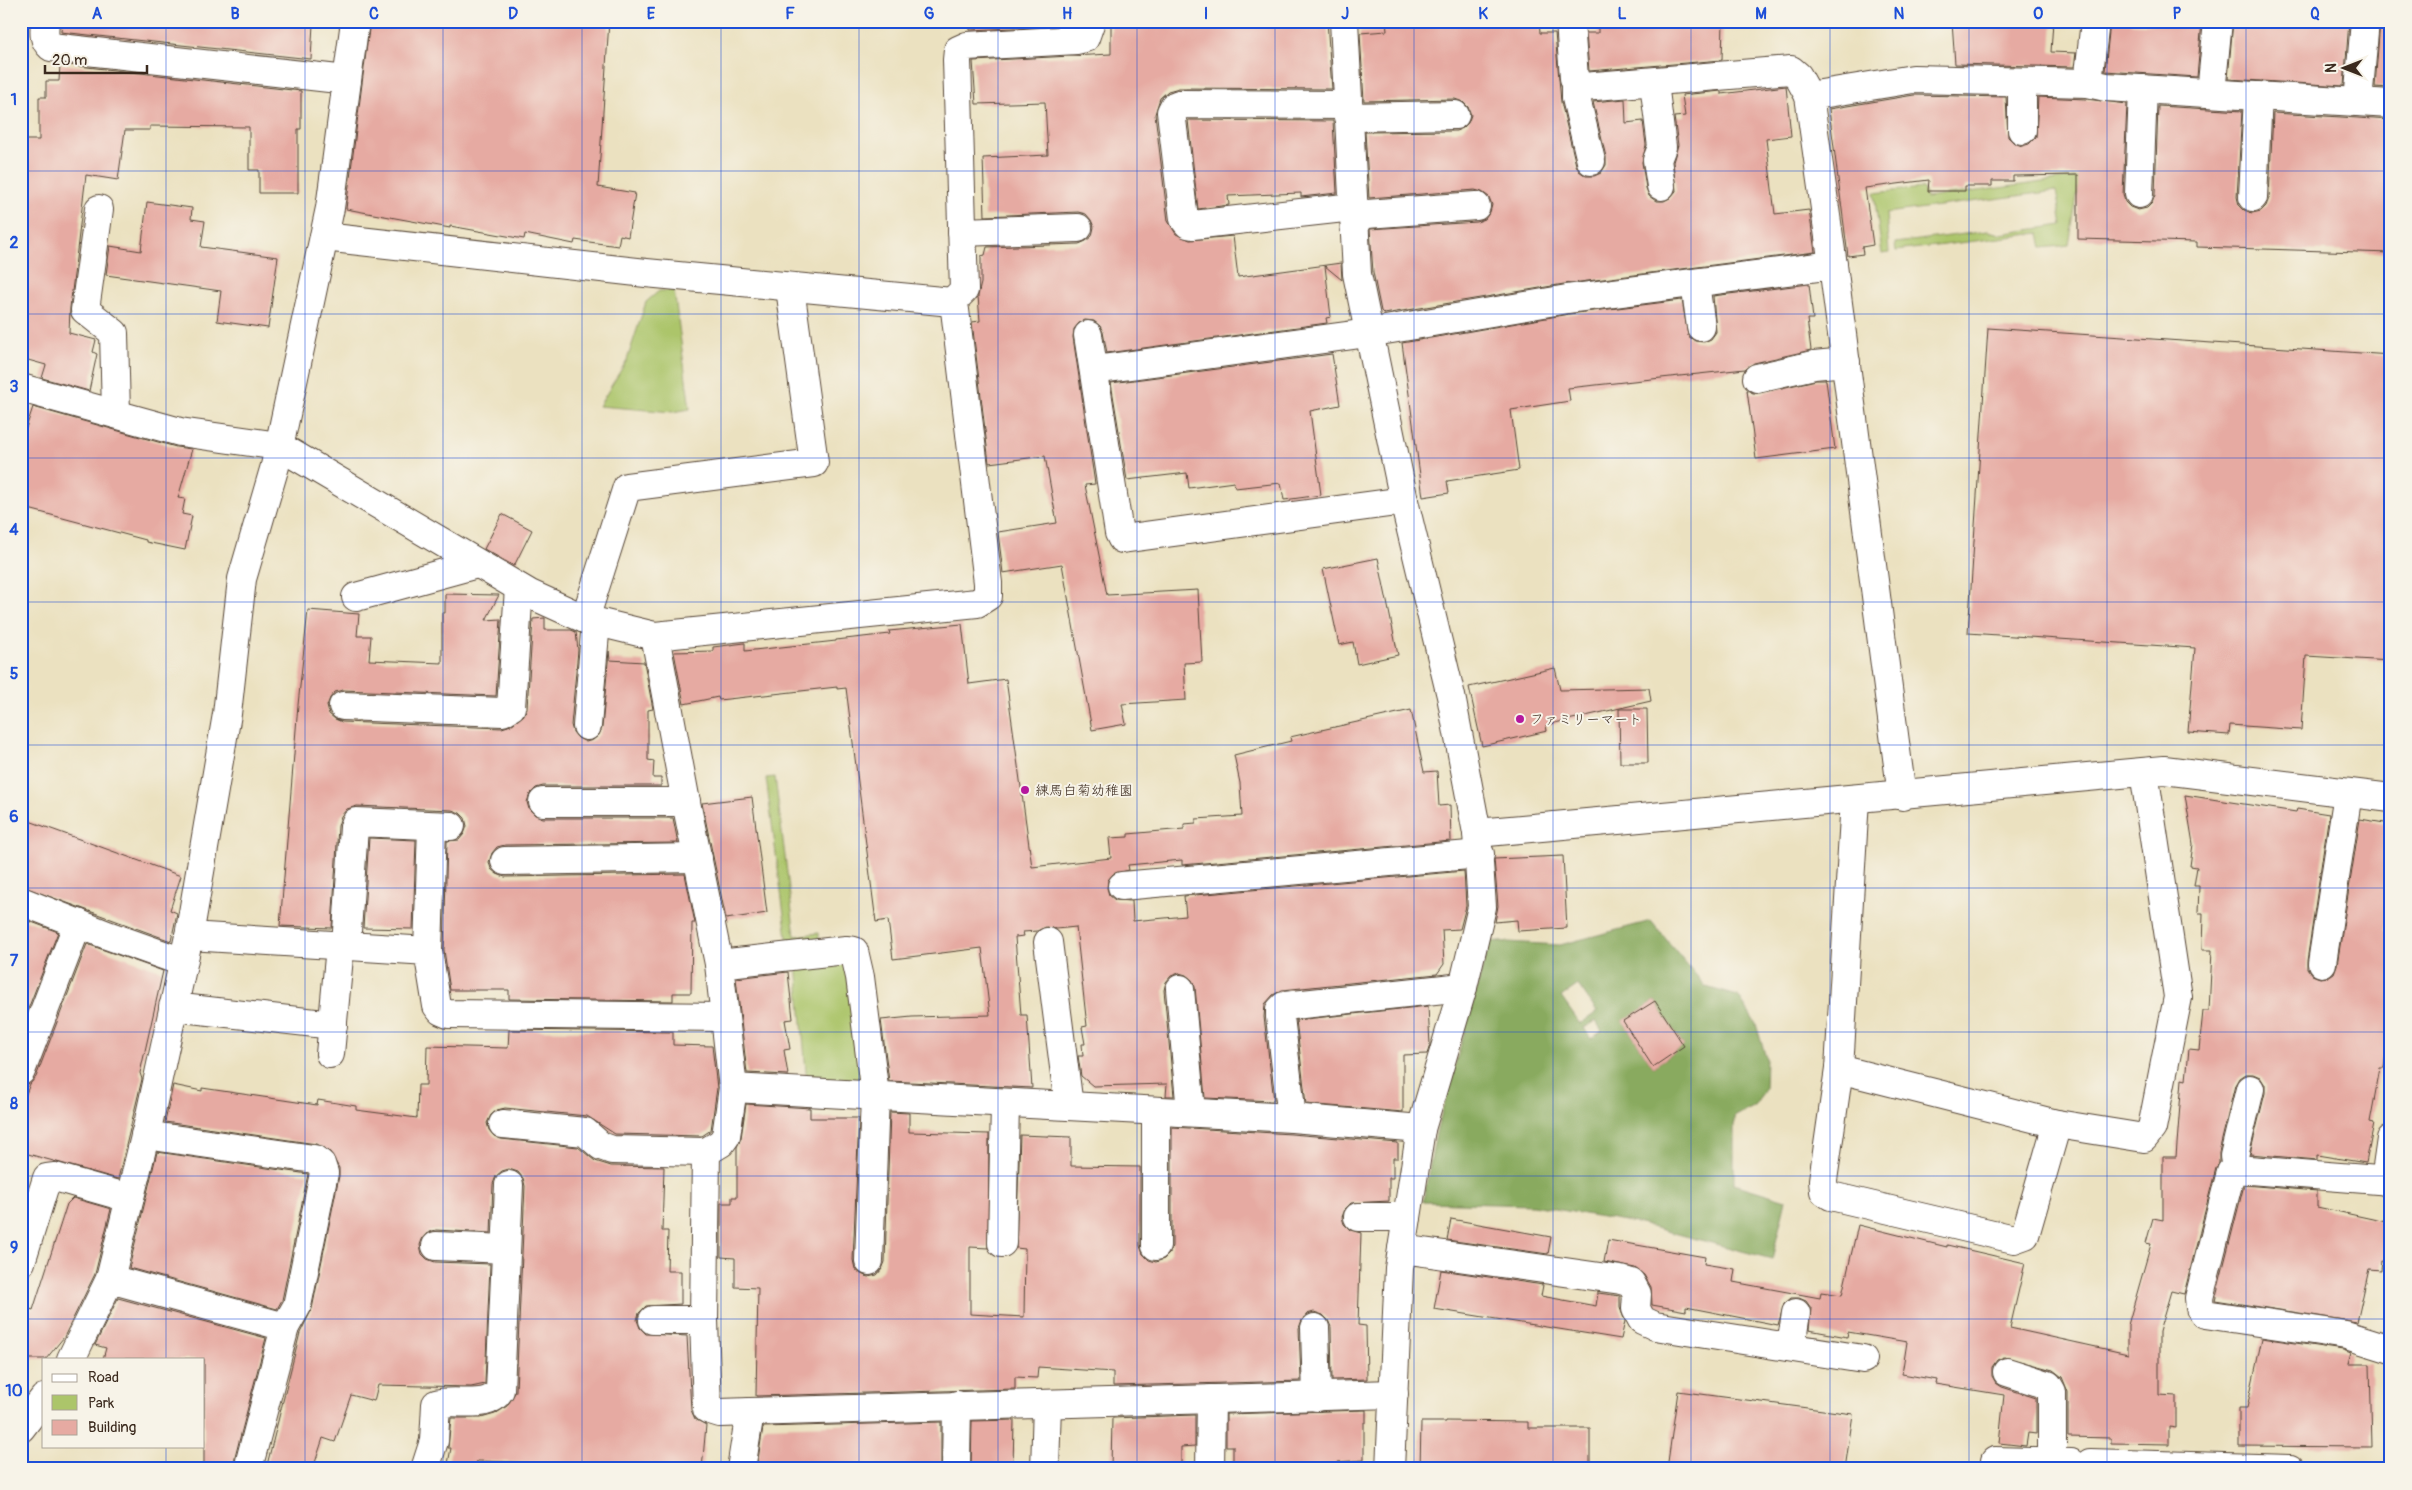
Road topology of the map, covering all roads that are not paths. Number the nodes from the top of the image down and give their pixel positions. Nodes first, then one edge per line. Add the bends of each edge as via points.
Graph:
1 (45, 21) edge
2 (355, 21) edge
3 (1091, 21) edge
4 (1344, 21) edge
5 (1570, 21) edge
6 (2095, 21) edge
7 (2218, 21) edge
8 (2365, 21) edge
9 (347, 80) junction
10 (2022, 82) junction
11 (1654, 83) junction
12 (2088, 83) junction
13 (1576, 84) junction
14 (2143, 89) junction
15 (2211, 93) junction
16 (1809, 96) junction
17 (2258, 96) junction
18 (2358, 102) junction
19 (2391, 104) edge
20 (1348, 111) junction
21 (1455, 115) dead end
22 (2022, 130) dead end
23 (1591, 161) dead end
24 (1661, 186) dead end
25 (2140, 194) dead end
26 (2253, 197) dead end
27 (1476, 206) dead end
28 (99, 209) dead end
29 (1353, 211) junction
30 (1078, 228) dead end
31 (962, 232) junction
32 (324, 236) junction
33 (1833, 265) junction
34 (1695, 283) junction
35 (790, 288) junction
36 (952, 302) junction
37 (1701, 327) dead end
38 (1368, 333) junction
39 (1088, 335) dead end
40 (1846, 362) junction
41 (1094, 370) junction
42 (1757, 378) dead end
43 (21, 388) edge
44 (116, 414) junction
45 (279, 446) junction
46 (1404, 501) junction
47 (478, 564) junction
48 (519, 588) junction
49 (356, 597) dead end
50 (591, 620) junction
51 (655, 636) junction
52 (343, 706) dead end
53 (587, 726) dead end
54 (2144, 772) junction
55 (2348, 793) junction
56 (1902, 796) junction
57 (2391, 798) edge
58 (1855, 799) junction
59 (542, 802) dead end
60 (686, 802) junction
61 (1478, 844) junction
62 (698, 858) junction
63 (505, 861) dead end
64 (1122, 886) dead end
65 (21, 900) edge
66 (78, 923) junction
67 (1048, 942) dead end
68 (343, 946) junction
69 (186, 949) junction
70 (428, 951) junction
71 (2322, 963) dead end
72 (719, 964) junction
73 (1463, 986) junction
74 (1180, 989) dead end
75 (173, 1007) junction
76 (724, 1016) junction
77 (333, 1025) junction
78 (330, 1054) dead end
79 (1839, 1069) junction
80 (21, 1071) edge
81 (733, 1088) junction
82 (2250, 1089) dead end
83 (875, 1095) junction
84 (1005, 1104) junction
85 (1069, 1106) junction
86 (1156, 1111) junction
87 (1191, 1112) junction
88 (1292, 1118) junction
89 (504, 1124) dead end
90 (2058, 1124) junction
91 (1421, 1129) junction
92 (145, 1135) junction
93 (2391, 1139) edge
94 (706, 1152) junction
95 (2236, 1169) junction
96 (2388, 1181) edge
97 (509, 1185) dead end
98 (129, 1198) junction
99 (1358, 1217) dead end
100 (1407, 1217) junction
101 (1002, 1244) dead end
102 (436, 1246) dead end
103 (1156, 1246) dead end
104 (1402, 1249) junction
105 (506, 1250) junction
106 (869, 1260) dead end
107 (21, 1262) edge
108 (110, 1278) junction
109 (1796, 1313) dead end
110 (653, 1320) dead end
111 (704, 1320) junction
112 (285, 1327) junction
113 (1315, 1328) dead end
114 (1791, 1347) junction
115 (2391, 1349) edge
116 (71, 1358) edge
117 (1863, 1359) dead end
118 (2006, 1372) dead end
119 (1394, 1394) junction
120 (1317, 1397) junction
121 (1211, 1399) junction
122 (42, 1401) edge
123 (1047, 1404) junction
124 (957, 1405) junction
125 (750, 1412) junction
126 (21, 1428) edge
127 (1995, 1461) dead end
128 (2052, 1462) junction
129 (956, 1465) dead end
130 (2090, 1466) edge
131 (250, 1469) edge
132 (425, 1469) edge
133 (741, 1469) edge
134 (1045, 1469) edge
135 (1210, 1469) edge
136 (1390, 1469) edge
137 (2291, 1469) edge

1 - 9 street via 43,35 51,47
2 - 9 street
3 - 31 street via 1085,38 1077,40 967,46 958,50
4 - 20 street
5 - 13 street
6 - 12 street
7 - 15 street
8 - 18 street
9 - 32 street
10 - 12 street
10 - 16 street via 1913,79
10 - 22 street
11 - 13 street via 1583,87
11 - 16 street via 1791,70
11 - 24 street via 1662,147 1657,160
12 - 14 street
13 - 23 street via 1576,98
14 - 15 street
14 - 25 street
15 - 17 street
16 - 33 street
17 - 18 street
17 - 26 street
18 - 19 street
20 - 21 street
20 - 29 street
20 - 29 street via 1179,104 1171,112 1184,219 1188,224
27 - 29 street
28 - 44 street via 85,310 114,333
29 - 38 street via 1357,274
30 - 31 street
31 - 36 street via 964,290
32 - 35 street
32 - 45 street
33 - 34 street
33 - 40 street
34 - 37 street
34 - 38 street via 1567,299
35 - 36 street
35 - 50 street via 814,464 627,487
36 - 51 street via 988,596 977,603
38 - 41 street
38 - 46 street
39 - 41 street
40 - 42 street via 1814,365
40 - 56 street
41 - 46 street via 1122,539
43 - 44 street
44 - 45 street via 180,432
45 - 47 street
45 - 69 street via 242,579 227,714
46 - 61 street via 1451,696
47 - 48 street
47 - 49 street
48 - 50 street
48 - 52 street via 511,707 504,712
50 - 51 street
50 - 53 street
51 - 60 street
54 - 55 street via 2189,772
54 - 56 street
54 - 90 street via 2178,997 2152,1128 2144,1138
55 - 57 street
55 - 71 street
56 - 58 street
58 - 61 street
58 - 79 street
59 - 60 street
60 - 62 street
61 - 64 street
61 - 73 street via 1482,907
62 - 63 street
62 - 72 street
65 - 66 street
66 - 69 street
66 - 80 street
67 - 85 street
68 - 69 street
68 - 70 street
68 - 70 street via 354,827 356,822 388,822 442,826
68 - 77 street
69 - 75 street
70 - 76 street via 437,1006 448,1014
72 - 76 street
72 - 83 street via 854,951
73 - 88 street via 1284,1006 1280,1017
73 - 91 street
74 - 87 street
75 - 77 street
75 - 92 street
76 - 81 street
77 - 78 street
79 - 90 street
79 - 90 street via 1823,1180 1824,1191 1831,1196 2014,1239 2025,1235
81 - 83 street
81 - 94 street via 726,1136
82 - 95 street via 2234,1156
83 - 84 street
83 - 106 street
84 - 85 street
84 - 101 street
85 - 86 street
86 - 87 street
86 - 103 street
87 - 88 street
88 - 91 street
89 - 94 street via 585,1132 601,1146 612,1150
91 - 100 street
92 - 98 street
92 - 112 street via 314,1159 321,1164 324,1173 298,1306
93 - 96 street
94 - 111 street
95 - 96 street
95 - 115 street via 2231,1172 2199,1298 2200,1308 2205,1314 2346,1335
97 - 105 street
98 - 107 street via 55,1177 47,1178
98 - 108 street
99 - 100 street
100 - 104 street
102 - 105 street
104 - 114 street via 1631,1283 1637,1294 1636,1309 1642,1320 1654,1326
104 - 119 street
105 - 132 street via 500,1390 487,1402 436,1404 434,1441
108 - 112 street
108 - 116 street
109 - 114 street
110 - 111 street
111 - 125 street via 707,1409 720,1413
112 - 131 street
113 - 120 street
114 - 117 street
118 - 128 street via 2048,1385 2052,1392
119 - 120 street
119 - 136 street
120 - 121 street
121 - 123 street
121 - 135 street
122 - 126 street
123 - 124 street
123 - 134 street
124 - 125 street
124 - 129 street
125 - 133 street
127 - 128 street
128 - 130 street
130 - 137 street

